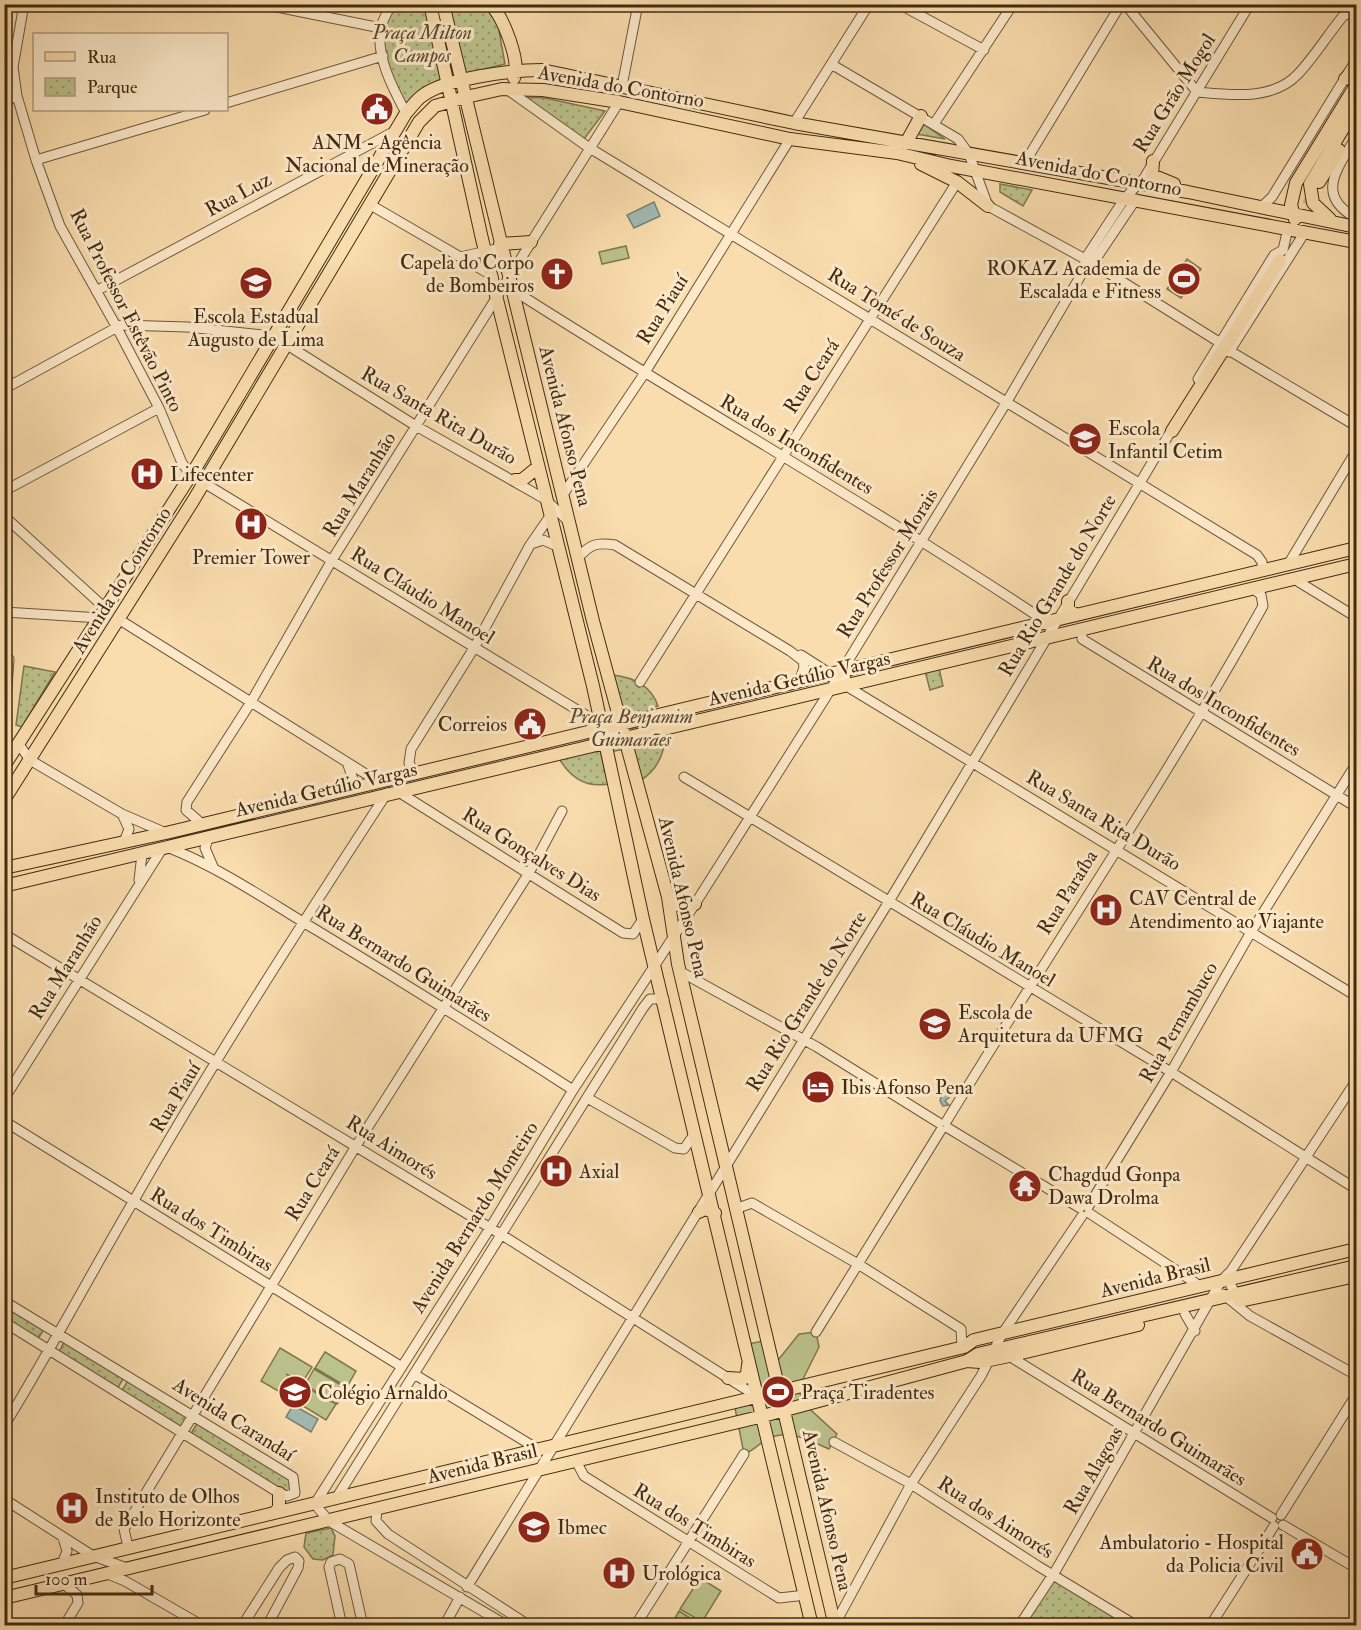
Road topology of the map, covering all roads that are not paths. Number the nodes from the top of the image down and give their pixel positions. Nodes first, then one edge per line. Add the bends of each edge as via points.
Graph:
1 (24, 4) edge
2 (262, 4) edge
3 (391, 4) edge
4 (430, 4) edge
5 (443, 4) edge
6 (490, 4) edge
7 (638, 4) edge
8 (869, 4) edge
9 (899, 4) edge
10 (1014, 4) edge
11 (1123, 4) edge
12 (1250, 4) edge
13 (1351, 11) edge
14 (381, 28) junction
15 (984, 50) junction
16 (383, 56) junction
17 (1356, 60) edge
18 (831, 64) junction
19 (1356, 67) edge
20 (517, 71) junction
21 (1345, 79) junction
22 (462, 80) junction
23 (447, 84) junction
24 (1356, 85) edge
25 (622, 86) junction
26 (514, 89) junction
27 (1197, 92) junction
28 (17, 96) junction
29 (466, 97) junction
30 (4, 100) edge
31 (450, 101) junction
32 (228, 102) edge
33 (619, 102) junction
34 (1356, 107) edge
35 (202, 111) edge
36 (406, 113) junction
37 (921, 116) junction
38 (1356, 121) edge
39 (794, 123) junction
40 (934, 124) junction
41 (397, 129) junction
42 (1356, 137) edge
43 (790, 139) junction
44 (906, 143) junction
45 (588, 147) junction
46 (897, 153) junction
47 (969, 154) junction
48 (36, 160) junction
49 (1153, 161) junction
50 (1024, 164) junction
51 (974, 170) junction
52 (1319, 182) tunnel mouth
53 (1138, 184) junction
54 (954, 187) junction
55 (1188, 192) junction
56 (1130, 199) junction
57 (369, 204) junction
58 (988, 206) junction
59 (1260, 208) junction
60 (1292, 214) junction
61 (1356, 218) edge
62 (1336, 223) junction
63 (1356, 227) edge
64 (1288, 228) junction
65 (730, 233) junction
66 (1310, 233) junction
67 (531, 242) junction
68 (1356, 242) edge
69 (501, 246) junction
70 (486, 251) junction
71 (1284, 256) junction
72 (460, 257) junction
73 (1089, 261) junction
74 (509, 274) junction
75 (493, 276) junction
76 (513, 290) junction
77 (96, 291) junction
78 (497, 293) junction
79 (870, 317) junction
80 (116, 326) junction
81 (273, 336) junction
82 (1219, 342) junction
83 (285, 344) junction
84 (1230, 351) junction
85 (4, 373) edge
86 (644, 374) junction
87 (8, 387) edge
88 (1006, 403) junction
89 (159, 408) junction
90 (416, 426) junction
91 (1356, 426) edge
92 (1172, 431) junction
93 (1356, 451) edge
94 (782, 456) junction
95 (538, 467) junction
96 (191, 475) junction
97 (515, 480) junction
98 (203, 483) junction
99 (1139, 484) junction
100 (6, 488) edge
101 (562, 496) junction
102 (545, 499) junction
103 (4, 516) edge
104 (550, 516) junction
105 (569, 524) junction
106 (923, 540) junction
107 (530, 545) junction
108 (557, 546) junction
109 (1356, 548) edge
110 (578, 558) junction
111 (332, 560) junction
112 (1289, 563) junction
113 (1356, 564) edge
114 (1263, 570) junction
115 (1318, 573) junction
116 (1294, 579) junction
117 (1254, 589) junction
118 (697, 593) junction
119 (1317, 593) junction
120 (1068, 601) junction
121 (4, 612) edge
122 (103, 614) junction
123 (1075, 614) junction
124 (1356, 617) edge
125 (1058, 618) junction
126 (120, 620) junction
127 (1045, 621) junction
128 (1082, 630) junction
129 (1045, 640) junction
130 (474, 648) junction
131 (790, 651) junction
132 (9, 659) dead end
133 (843, 669) junction
134 (829, 673) junction
135 (800, 680) junction
136 (640, 682) dead end
137 (848, 687) junction
138 (829, 692) junction
139 (251, 702) junction
140 (1202, 715) junction
141 (621, 723) junction
142 (602, 727) junction
143 (4, 729) edge
144 (625, 739) junction
145 (605, 743) junction
146 (18, 744) junction
147 (30, 760) junction
148 (972, 760) junction
149 (348, 765) junction
150 (1356, 765) edge
151 (4, 766) edge
152 (414, 772) junction
153 (684, 777) dead end
154 (378, 781) junction
155 (349, 788) junction
156 (392, 792) junction
157 (1339, 796) junction
158 (4, 800) edge
159 (1356, 807) edge
160 (562, 811) dead end
161 (122, 814) junction
162 (749, 818) junction
163 (202, 824) junction
164 (166, 833) junction
165 (209, 836) junction
166 (124, 842) junction
167 (187, 842) junction
168 (164, 848) junction
169 (1116, 848) junction
170 (142, 854) junction
171 (4, 868) edge
172 (214, 869) junction
173 (529, 873) junction
174 (138, 885) junction
175 (4, 886) edge
176 (668, 897) junction
177 (888, 903) junction
178 (695, 904) junction
179 (643, 920) junction
180 (303, 922) junction
181 (675, 932) junction
182 (1251, 932) junction
183 (4, 934) edge
184 (654, 966) junction
185 (681, 972) junction
186 (78, 979) junction
187 (1029, 986) junction
188 (1356, 996) edge
189 (664, 999) junction
190 (630, 1000) junction
191 (443, 1006) junction
192 (643, 1008) junction
193 (801, 1042) junction
194 (218, 1061) junction
195 (1171, 1072) junction
196 (1356, 1081) edge
197 (573, 1090) junction
198 (4, 1099) edge
199 (589, 1099) junction
200 (4, 1121) edge
201 (943, 1126) junction
202 (695, 1133) junction
203 (356, 1146) junction
204 (1306, 1155) junction
205 (727, 1164) junction
206 (1356, 1189) edge
207 (710, 1192) junction
208 (133, 1201) junction
209 (738, 1208) junction
210 (1085, 1211) junction
211 (699, 1212) junction
212 (715, 1213) junction
213 (490, 1228) junction
214 (502, 1235) junction
215 (1356, 1249) edge
216 (1356, 1258) edge
217 (858, 1264) junction
218 (1356, 1266) edge
219 (1356, 1276) edge
220 (270, 1286) junction
221 (1200, 1286) junction
222 (1223, 1291) junction
223 (4, 1301) edge
224 (1185, 1314) junction
225 (633, 1317) junction
226 (4, 1322) edge
227 (1195, 1331) junction
228 (816, 1332) dead end
229 (60, 1333) junction
230 (50, 1350) junction
231 (982, 1352) junction
232 (1028, 1352) junction
233 (1010, 1356) junction
234 (748, 1364) junction
235 (1027, 1366) junction
236 (402, 1367) junction
237 (414, 1374) junction
238 (129, 1376) junction
239 (1355, 1376) edge
240 (728, 1378) junction
241 (780, 1392) junction
242 (118, 1393) junction
243 (1356, 1395) edge
244 (758, 1397) junction
245 (785, 1410) junction
246 (192, 1415) junction
247 (763, 1416) junction
248 (4, 1426) edge
249 (180, 1433) junction
250 (1135, 1433) junction
251 (568, 1435) junction
252 (520, 1438) junction
253 (834, 1442) dead end
254 (556, 1443) junction
255 (536, 1448) junction
256 (522, 1452) junction
257 (744, 1454) dead end
258 (576, 1461) junction
259 (542, 1468) junction
260 (911, 1484) junction
261 (279, 1493) junction
262 (337, 1497) junction
263 (4, 1499) edge
264 (316, 1502) junction
265 (377, 1509) junction
266 (274, 1513) junction
267 (329, 1521) junction
268 (1277, 1521) junction
269 (63, 1538) junction
270 (687, 1542) junction
271 (128, 1547) junction
272 (93, 1556) junction
273 (62, 1564) junction
274 (1356, 1568) edge
275 (129, 1572) junction
276 (1053, 1575) junction
277 (4, 1578) edge
278 (63, 1583) junction
279 (467, 1587) junction
280 (450, 1590) junction
281 (806, 1595) junction
282 (460, 1597) junction
283 (4, 1598) edge
284 (835, 1625) edge
285 (64, 1626) edge
286 (203, 1626) edge
287 (242, 1626) edge
288 (267, 1626) edge
289 (342, 1626) edge
290 (352, 1626) edge
291 (361, 1626) edge
292 (444, 1626) edge
293 (508, 1626) edge
294 (530, 1626) edge
295 (635, 1626) edge
296 (813, 1626) edge
297 (1019, 1626) edge
298 (1137, 1626) edge
299 (1210, 1626) edge

1 - 28 street, Rua Professor Estêvão Pinto via 13,68
2 - 14 street
3 - 14 street
4 - 23 main road, Avenida Afonso Pena
5 - 22 main road, Avenida Afonso Pena
6 - 20 main road via 503,25
7 - 25 street
8 - 18 street
9 - 15 street
10 - 15 street
11 - 27 street
11 - 50 street
12 - 27 street, Rua Grão Mogol
13 - 27 street via 1297,75 1277,88 1254,95
14 - 16 street
15 - 40 street
16 - 32 street
16 - 36 street
17 - 21 street
18 - 37 street
18 - 39 street
19 - 21 main road
20 - 22 main road, Avenida do Contorno
20 - 25 main road, Avenida do Contorno via 542,70
20 - 26 main road
21 - 59 street via 1272,197
22 - 23 main road, Avenida do Contorno
22 - 29 main road, Avenida Afonso Pena
23 - 31 main road, Avenida Afonso Pena
23 - 36 main road, Avenida do Contorno via 422,96
24 - 60 main road via 1296,183
25 - 39 main road, Avenida do Contorno
26 - 29 main road, Avenida do Contorno
26 - 33 main road, Avenida do Contorno
26 - 45 street, Rua Tomé de Souza
27 - 49 street, Rua Grão Mogol
28 - 30 street
28 - 48 street, Rua Professor Estêvão Pinto
29 - 31 main road, Avenida do Contorno
29 - 69 main road, Avenida Afonso Pena
31 - 57 main road, Avenida do Contorno via 435,106 419,122
31 - 70 main road, Avenida Afonso Pena
33 - 43 main road, Avenida do Contorno
33 - 45 street, Rua Maranhão
34 - 62 main road via 1310,184 1313,203
35 - 48 street
36 - 41 main road, Avenida do Contorno
37 - 40 street
37 - 44 main road
38 - 52 main road
39 - 44 main road, Avenida do Contorno
40 - 47 street via 958,139
41 - 77 street, Rua Luz
41 - 81 main road, Avenida do Contorno
42 - 61 street via 1335,173 1332,186 1339,205
43 - 46 main road, Avenida do Contorno
43 - 65 street, Rua Piauí
44 - 47 main road, Avenida do Contorno
45 - 65 street, Rua Tomé de Souza
45 - 67 street, Rua Maranhão
46 - 51 main road, Avenida do Contorno
46 - 54 main road
47 - 50 main road, Avenida do Contorno
47 - 51 street
48 - 77 street, Rua Professor Estêvão Pinto via 60,226
49 - 53 street, Rua Grão Mogol
49 - 55 main road via 1152,175
50 - 53 main road, Avenida do Contorno
51 - 56 main road, Avenida do Contorno
51 - 58 street
53 - 55 main road, Avenida do Contorno
53 - 56 street, Rua Grão Mogol
54 - 58 main road
54 - 79 street, Rua Ceará
55 - 56 main road via 1155,192
55 - 59 main road, Avenida do Contorno
56 - 64 main road, Avenida do Contorno
56 - 73 street, Rua Professor Morais
57 - 72 street
57 - 83 main road, Avenida do Contorno
58 - 73 street
59 - 60 main road, Avenida do Contorno
60 - 62 main road, Avenida do Contorno
60 - 66 main road
62 - 63 main road, Avenida do Contorno
64 - 66 main road, Avenida do Contorno
64 - 71 street, Rua Rio Grande do Norte
65 - 79 street, Rua Tomé de Souza
65 - 86 street, Rua Piauí
66 - 68 main road, Avenida do Contorno
66 - 71 street, Rua Rio Grande do Norte
67 - 69 main road
67 - 74 street, Rua Maranhão
69 - 70 street
69 - 74 main road, Avenida Afonso Pena
70 - 72 street
70 - 75 main road, Avenida Afonso Pena
71 - 82 street, Rua Rio Grande do Norte via 1274,255
71 - 84 street, Rua Rio Grande do Norte
71 - 92 main road
72 - 75 street
73 - 82 street
73 - 88 street, Rua Professor Morais
74 - 76 main road, Avenida Afonso Pena
74 - 78 street, Rua Maranhão
75 - 78 main road, Avenida Afonso Pena
76 - 86 street, Rua dos Inconfidentes
76 - 101 main road, Avenida Afonso Pena
77 - 80 street, Rua Professor Estêvão Pinto
78 - 90 street, Rua Maranhão
78 - 95 main road, Avenida Afonso Pena
79 - 88 street, Rua Tomé de Souza
79 - 94 street, Rua Ceará
80 - 81 street via 131,323
80 - 87 street
80 - 89 street, Rua Professor Estêvão Pinto
81 - 83 street, Rua Santa Rita Durão
81 - 96 main road, Avenida do Contorno
82 - 92 street, Rua Rio Grande do Norte
83 - 90 street, Rua Santa Rita Durão
83 - 98 main road, Avenida do Contorno
84 - 91 street
84 - 92 street, Rua Rio Grande do Norte via 1195,405
85 - 87 street
86 - 94 street, Rua dos Inconfidentes
86 - 101 street, Rua Piauí
88 - 99 street, Rua Tomé de Souza
88 - 106 street, Rua Professor Morais
89 - 96 street, Rua Professor Estêvão Pinto
89 - 100 street
90 - 97 street, Rua Santa Rita Durão
90 - 111 street, Rua Maranhão
92 - 99 street, Rua Rio Grande do Norte
93 - 112 street
94 - 106 street, Rua dos Inconfidentes
94 - 118 street, Rua Ceará
95 - 97 main road via 522,480
95 - 102 main road, Avenida Afonso Pena
96 - 98 street, Rua Professor Estêvão Pinto
96 - 122 main road, Avenida do Contorno
97 - 102 street, Rua Santa Rita Durão
98 - 111 street, Rua Cláudio Manoel
98 - 126 main road, Avenida do Contorno
99 - 114 street, Rua Tomé de Souza via 1257,555
99 - 120 street, Rua Rio Grande do Norte
101 - 105 main road, Avenida Afonso Pena
102 - 104 main road, Avenida Afonso Pena
102 - 105 street, Rua Santa Rita Durão
103 - 122 street
104 - 107 street
104 - 108 main road, Avenida Afonso Pena
105 - 110 main road, Avenida Afonso Pena
106 - 127 street, Rua dos Inconfidentes
106 - 133 street, Rua Professor Morais
107 - 108 street via 543,540
107 - 130 street
108 - 142 main road, Avenida Afonso Pena
109 - 112 main road, Avenida Getúlio Vargas
110 - 118 street via 588,546 615,545
110 - 141 main road, Avenida Afonso Pena
111 - 130 street, Rua Cláudio Manoel
111 - 139 street, Rua Maranhão
112 - 114 main road, Avenida Getúlio Vargas
113 - 115 main road, Avenida Getúlio Vargas
114 - 123 main road, Avenida Getúlio Vargas
115 - 116 main road, Avenida Getúlio Vargas
115 - 119 street
116 - 117 main road, Avenida Getúlio Vargas
116 - 119 street
117 - 128 main road, Avenida Getúlio Vargas
117 - 140 street, Rua Paraíba via 1261,595 1263,606
118 - 131 street
118 - 136 street, Rua Ceará
119 - 124 street
120 - 123 main road via 1068,610
120 - 125 street, Rua Rio Grande do Norte
121 - 122 street
122 - 146 main road, Avenida do Contorno
123 - 125 main road, Avenida Getúlio Vargas
125 - 127 main road, Avenida Getúlio Vargas
125 - 129 street, Rua Rio Grande do Norte
126 - 139 street
126 - 147 main road, Avenida do Contorno
127 - 129 street
127 - 133 main road, Avenida Getúlio Vargas
128 - 129 main road, Avenida Getúlio Vargas
128 - 140 street, Rua dos Inconfidentes via 1082,639
129 - 137 main road, Avenida Getúlio Vargas
129 - 148 street, Rua Rio Grande do Norte
130 - 142 street, Rua Cláudio Manoel
130 - 152 street via 411,749 409,763
131 - 134 street
131 - 135 street via 803,661
132 - 143 street
133 - 134 main road, Avenida Getúlio Vargas
133 - 137 street
133 - 138 street, Rua Professor Morais
134 - 135 main road, Avenida Getúlio Vargas
135 - 141 main road, Avenida Getúlio Vargas
137 - 138 main road, Avenida Getúlio Vargas
137 - 148 street, Rua Santa Rita Durão
138 - 144 main road, Avenida Getúlio Vargas
138 - 162 street, Rua Professor Morais
139 - 149 street
139 - 163 street, Rua Maranhão via 187,802 186,810
140 - 157 street, Rua dos Inconfidentes
140 - 169 street, Rua Paraíba
141 - 142 main road, Avenida Getúlio Vargas
141 - 144 main road, Avenida Afonso Pena
142 - 144 street, Rua Cláudio Manoel
142 - 145 main road, Avenida Afonso Pena
142 - 152 main road, Avenida Getúlio Vargas
144 - 145 main road, Avenida Getúlio Vargas
144 - 176 main road, Avenida Afonso Pena
145 - 156 main road, Avenida Getúlio Vargas
145 - 179 main road, Avenida Afonso Pena
146 - 147 street
146 - 151 main road, Avenida do Contorno
147 - 158 main road, Avenida do Contorno
147 - 161 street
148 - 169 street, Rua Santa Rita Durão
148 - 177 street, Rua Rio Grande do Norte
149 - 154 street
149 - 155 street via 352,774
150 - 157 street, Rua Pernambuco
152 - 154 main road, Avenida Getúlio Vargas
153 - 162 street, Rua Cláudio Manoel
154 - 155 main road, Avenida Getúlio Vargas
155 - 163 main road, Avenida Getúlio Vargas
156 - 165 main road, Avenida Getúlio Vargas
156 - 173 street, Rua Gonçalves Dias
156 - 180 street, Rua Piauí
157 - 159 street, Rua dos Inconfidentes
157 - 182 street, Rua Pernambuco
160 - 173 street, Rua Ceará
161 - 164 street
161 - 166 street via 128,826
162 - 177 street, Rua Cláudio Manoel
162 - 178 street, Rua Professor Morais
163 - 164 main road, Avenida Getúlio Vargas
164 - 166 main road, Avenida Getúlio Vargas
164 - 167 main road
165 - 167 main road, Avenida Getúlio Vargas
165 - 172 street via 205,848
166 - 170 main road via 138,846
166 - 171 main road, Avenida Getúlio Vargas
167 - 168 main road, Avenida Getúlio Vargas
168 - 170 main road, Avenida Getúlio Vargas
168 - 172 street, Rua Bernardo Guimarães
168 - 174 street, Rua Maranhão
169 - 182 street, Rua Santa Rita Durão
169 - 187 street, Rua Paraíba
170 - 174 street, Rua Maranhão
170 - 175 main road, Avenida Getúlio Vargas
172 - 180 street, Rua Bernardo Guimarães
173 - 179 street, Rua Gonçalves Dias via 624,933 633,934
173 - 191 street, Rua Ceará
174 - 186 street, Rua Maranhão
176 - 178 main road via 679,906
176 - 181 main road, Avenida Afonso Pena
177 - 187 street, Rua Cláudio Manoel
177 - 193 street, Rua Rio Grande do Norte
178 - 181 street, Rua Professor Morais
179 - 184 main road, Avenida Afonso Pena
180 - 191 street, Rua Bernardo Guimarães
180 - 194 street, Rua Piauí
181 - 184 street, Avenida Bernardo Monteiro
181 - 185 main road, Avenida Afonso Pena
182 - 188 street, Rua Santa Rita Durão
182 - 195 street, Rua Pernambuco
183 - 186 street, Rua Aimorés
184 - 189 main road, Avenida Afonso Pena
184 - 190 street, Avenida Bernardo Monteiro
185 - 193 street
185 - 205 main road, Avenida Afonso Pena
186 - 194 street, Rua Aimorés
186 - 198 street, Rua Maranhão
187 - 195 street, Rua Cláudio Manoel
187 - 201 street, Rua Paraíba
189 - 192 street via 650,999
189 - 202 main road, Avenida Afonso Pena
190 - 192 street
190 - 197 street, Avenida Bernardo Monteiro
191 - 197 street, Rua Bernardo Guimarães
191 - 203 street, Rua Ceará
192 - 199 street, Avenida Bernardo Monteiro
193 - 201 street via 817,1047
193 - 205 street, Rua Rio Grande do Norte
194 - 203 street, Rua Aimorés
194 - 208 street, Rua Piauí
195 - 204 street, Rua Cláudio Manoel
195 - 210 street, Rua Pernambuco
196 - 204 street, Rua Alagoas
197 - 213 street, Avenida Bernardo Monteiro
199 - 202 street via 675,1148 684,1149
199 - 214 street, Avenida Bernardo Monteiro
200 - 208 street, Rua dos Timbiras
201 - 210 street
201 - 217 street, Rua Paraíba
202 - 207 main road, Avenida Afonso Pena
203 - 213 street, Rua Aimorés
203 - 220 street, Rua Ceará
204 - 206 street, Rua Cláudio Manoel
204 - 222 street, Rua Alagoas
205 - 207 street, Rua Rio Grande do Norte
205 - 209 main road, Avenida Afonso Pena
207 - 211 street, Rua Rio Grande do Norte
207 - 212 main road, Avenida Afonso Pena
208 - 220 street, Rua dos Timbiras
208 - 229 street, Rua Piauí
209 - 217 street via 752,1203
209 - 241 main road, Avenida Afonso Pena
210 - 221 street
210 - 231 street, Rua Pernambuco
211 - 212 main road via 705,1209
211 - 225 street, Rua Rio Grande do Norte
212 - 234 main road, Avenida Afonso Pena
213 - 214 street, Rua Aimorés
213 - 236 street, Avenida Bernardo Monteiro
214 - 225 street, Rua Aimorés
214 - 237 street, Avenida Bernardo Monteiro
215 - 222 main road, Avenida Brasil
216 - 222 main road, Avenida Brasil
217 - 228 street, Rua Paraíba
217 - 231 street via 961,1329
218 - 222 main road, Avenida Brasil
219 - 222 main road, Avenida Brasil
220 - 236 street, Rua dos Timbiras
220 - 246 street, Rua Ceará
221 - 222 main road, Avenida Brasil
221 - 231 main road, Avenida Brasil
222 - 224 main road, Avenida Brasil
222 - 227 street, Rua Alagoas
222 - 231 main road, Avenida Brasil
222 - 239 street
223 - 229 street, Avenida Carandaí
224 - 227 street
224 - 232 main road, Avenida Brasil
225 - 240 street, Rua Aimorés
225 - 251 street, Rua Rio Grande do Norte
226 - 230 street, Avenida Carandaí
227 - 250 street, Rua Alagoas
229 - 230 street, Rua Piauí
229 - 238 street, Avenida Carandaí
230 - 242 street, Avenida Carandaí
230 - 248 street, Rua Piauí
231 - 233 main road, Avenida Brasil
231 - 241 main road, Avenida Brasil
231 - 245 main road, Avenida Brasil
231 - 260 street, Rua Pernambuco
232 - 233 main road, Avenida Brasil
232 - 235 street
233 - 235 street, Rua Bernardo Guimarães
234 - 240 main road via 743,1379
234 - 244 main road, Avenida Afonso Pena
235 - 250 street, Rua Bernardo Guimarães
236 - 264 street, Avenida Bernardo Monteiro
237 - 252 street
237 - 262 street, Avenida Bernardo Monteiro
238 - 242 street
238 - 246 street, Avenida Carandaí
240 - 244 street, Rua Aimorés
241 - 244 main road, Avenida Brasil
241 - 245 main road, Avenida Afonso Pena
242 - 249 street, Avenida Carandaí
243 - 268 street
244 - 247 main road, Avenida Afonso Pena
244 - 251 main road, Avenida Brasil
245 - 247 main road, Avenida Brasil
245 - 284 main road, Avenida Afonso Pena
246 - 249 street, Rua Ceará
246 - 261 street, Avenida Carandaí via 293,1477 295,1492 287,1496
247 - 258 main road, Avenida Brasil
247 - 281 main road, Avenida Afonso Pena
249 - 261 street, Avenida Carandaí
249 - 271 street, Rua Ceará via 124,1529
250 - 268 street, Rua Bernardo Guimarães
250 - 276 street, Rua Alagoas
251 - 254 main road, Avenida Brasil
252 - 255 street
252 - 256 main road
253 - 260 street, Rua dos Aimorés
254 - 255 main road, Avenida Brasil
254 - 259 street
255 - 256 main road, Avenida Brasil
255 - 259 main road
256 - 262 main road, Avenida Brasil
257 - 270 street
258 - 259 main road, Avenida Brasil
258 - 270 street, Rua dos Timbiras via 584,1476
259 - 265 main road, Avenida Brasil
259 - 279 street
260 - 276 street, Rua dos Aimorés
260 - 284 street, Rua Pernambuco
261 - 266 main road via 279,1508
262 - 264 main road, Avenida Brasil
263 - 269 street
264 - 266 main road, Avenida Brasil
264 - 267 street
265 - 267 main road, Avenida Brasil
265 - 279 street via 376,1521 388,1534
266 - 271 main road, Avenida Brasil
267 - 275 main road, Avenida Brasil
267 - 280 street
268 - 274 street, Rua Bernardo Guimarães
268 - 299 street
269 - 272 street
269 - 273 street via 67,1551
270 - 281 street, Rua dos Timbiras via 778,1599
270 - 295 street
271 - 272 main road, Avenida Brasil
272 - 273 main road, Avenida Brasil
272 - 275 street
273 - 277 main road, Avenida Brasil
275 - 278 main road, Avenida Brasil
275 - 286 street
276 - 297 street, Rua Alagoas
276 - 298 street, Rua dos Aimorés
278 - 283 main road, Avenida Brasil
278 - 285 street via 77,1595 78,1603
279 - 280 street
279 - 294 street
280 - 282 street
281 - 296 main road, Avenida Afonso Pena
282 - 292 street
282 - 293 street
287 - 288 street via 279,1568 295,1557 298,1568
289 - 291 street via 329,1573 329,1563 340,1559 349,1564
290 - 291 street

